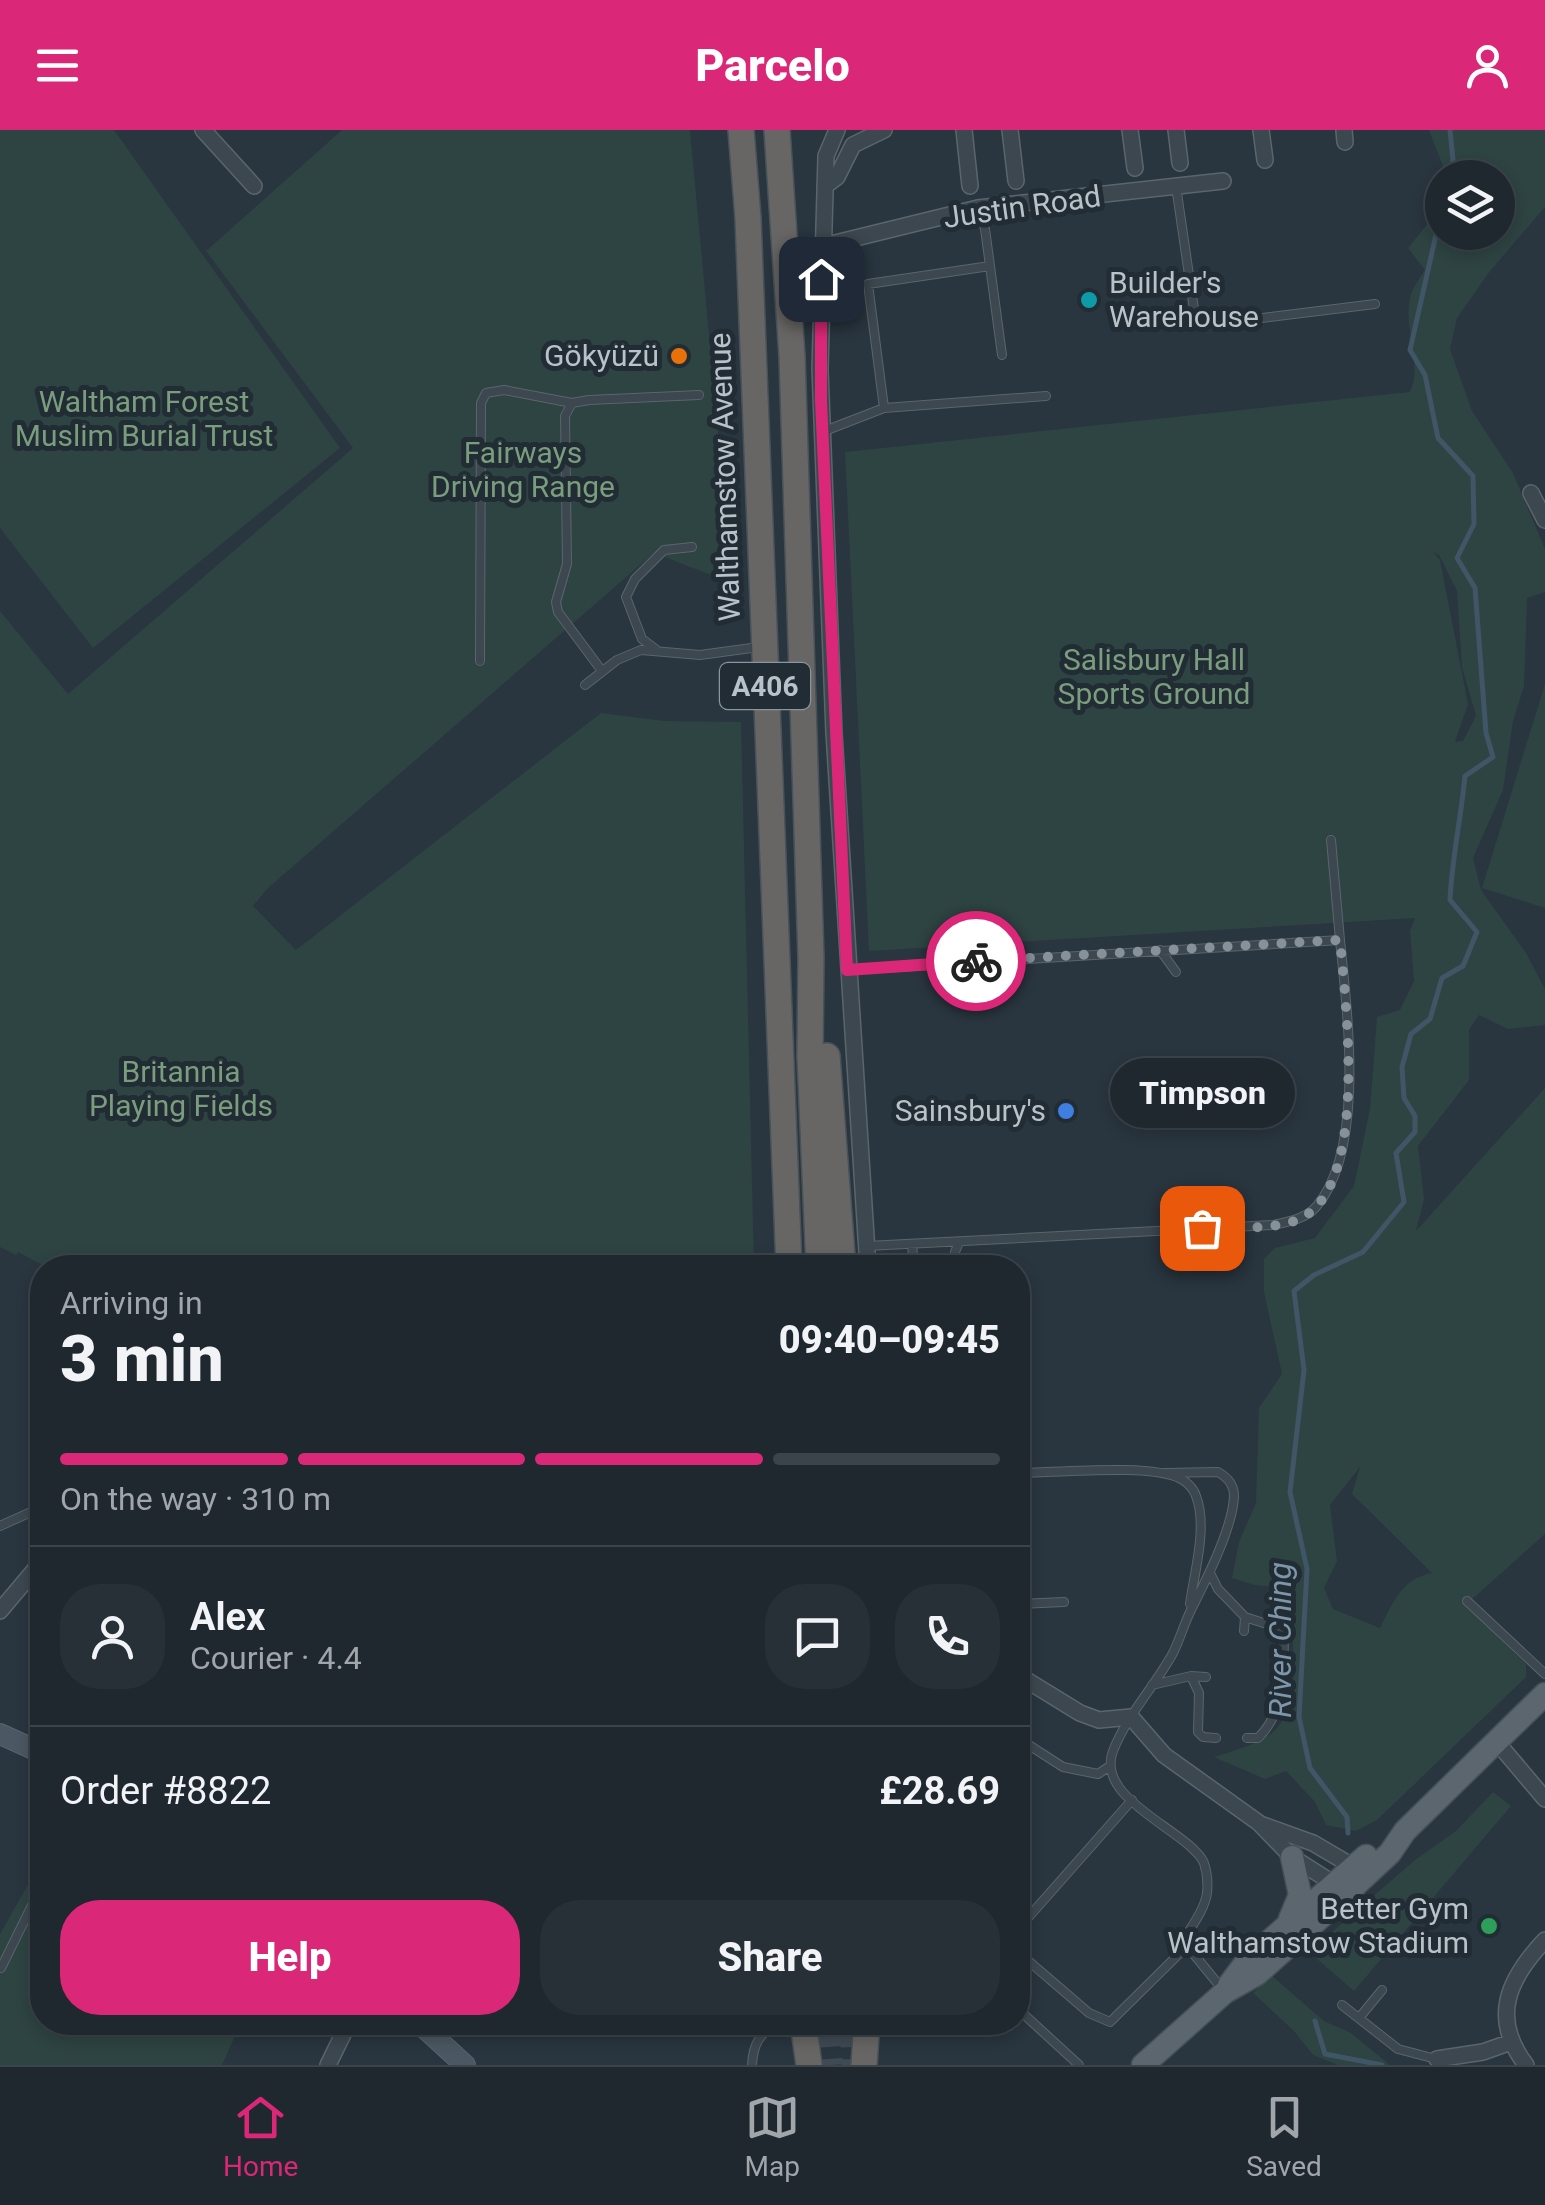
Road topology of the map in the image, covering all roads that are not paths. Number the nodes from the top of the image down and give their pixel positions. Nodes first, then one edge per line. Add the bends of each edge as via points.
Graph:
1 (203, 130) edge
2 (741, 130) edge
3 (777, 130) edge
4 (838, 130) edge
5 (884, 130) edge
6 (964, 130) edge
7 (1010, 130) edge
8 (1130, 130) edge
9 (1176, 130) edge
10 (1261, 130) edge
11 (852, 137) edge
12 (1265, 160) dead end
13 (1180, 163) dead end
14 (1135, 168) dead end
15 (1223, 180) dead end
16 (1016, 181) dead end
17 (254, 186) dead end
18 (825, 186) junction
19 (970, 186) dead end
20 (1176, 186) junction
21 (978, 208) junction
22 (822, 246) junction
23 (990, 266) junction
24 (1375, 304) dead end
25 (1002, 355) dead end
26 (700, 395) dead end
27 (1046, 396) dead end
28 (572, 403) junction
29 (884, 408) junction
30 (822, 432) junction
31 (1531, 493) dead end
32 (1545, 520) edge
33 (692, 547) dead end
34 (764, 647) junction
35 (658, 652) junction
36 (480, 661) dead end
37 (602, 672) junction
38 (585, 685) dead end
39 (1331, 840) dead end
40 (1340, 940) junction
41 (1160, 950) junction
42 (810, 958) junction
43 (847, 970) junction
44 (1176, 972) dead end
45 (960, 1242) junction
46 (912, 1244) junction
47 (867, 1246) junction
48 (786, 1255) edge
49 (819, 1255) edge
50 (842, 1255) edge
51 (867, 1255) edge
52 (913, 1255) edge
53 (956, 1255) edge
54 (1030, 1472) edge
55 (1164, 1473) junction
56 (30, 1512) edge
57 (0, 1526) edge
58 (1210, 1573) junction
59 (30, 1574) edge
60 (1467, 1601) dead end
61 (1064, 1602) dead end
62 (1030, 1604) edge
63 (1, 1608) edge
64 (1189, 1614) junction
65 (1245, 1617) junction
66 (1244, 1631) dead end
67 (1545, 1674) edge
68 (1191, 1676) junction
69 (1206, 1677) dead end
70 (1030, 1682) edge
71 (1152, 1685) junction
72 (1545, 1694) edge
73 (1131, 1717) junction
74 (0, 1734) edge
75 (1216, 1738) dead end
76 (1247, 1738) dead end
77 (1496, 1741) junction
78 (1030, 1745) edge
79 (30, 1748) edge
80 (1110, 1766) junction
81 (1545, 1799) edge
82 (1132, 1800) junction
83 (1259, 1823) junction
84 (1292, 1857) junction
85 (1360, 1871) junction
86 (1340, 1888) junction
87 (30, 1909) edge
88 (1030, 1915) edge
89 (1288, 1922) junction
90 (1545, 1940) edge
91 (1186, 1947) junction
92 (1030, 1962) edge
93 (1, 1968) edge
94 (1382, 1990) dead end
95 (1225, 1992) junction
96 (1342, 2005) dead end
97 (1359, 2018) junction
98 (1030, 2021) edge
99 (343, 2035) edge
100 (432, 2035) edge
101 (761, 2035) edge
102 (805, 2035) edge
103 (866, 2035) edge
104 (1511, 2042) junction
105 (1437, 2059) joint
106 (1151, 2062) edge
107 (328, 2065) edge
108 (465, 2065) edge
109 (752, 2065) edge
110 (809, 2065) edge
111 (864, 2065) edge
112 (1079, 2065) edge
113 (1526, 2065) edge

1 - 17 street
2 - 34 highway, Walthamstow Avenue / A406
3 - 42 highway, A406 via 792,356
4 - 18 street via 828,148
5 - 11 street
6 - 19 street
7 - 16 street
8 - 14 street
9 - 13 street
10 - 12 street
11 - 18 street via 837,177
15 - 20 street, Justin Road
18 - 22 street
20 - 21 street, Justin Road
20 - 24 lane via 1196,322
21 - 22 street, Justin Road
21 - 23 lane
22 - 30 street
23 - 25 lane
23 - 29 lane via 868,284
26 - 28 lane
27 - 29 lane
28 - 36 lane via 504,390 486,393 481,403
28 - 37 lane via 563,434 566,564 556,602
29 - 30 lane
30 - 43 street
31 - 32 street
33 - 35 lane via 664,550 626,597 642,639
34 - 35 lane
34 - 48 highway, Walthamstow Avenue / A406
35 - 37 lane via 641,650
37 - 38 lane
39 - 40 lane
40 - 41 lane
40 - 45 lane via 1348,1098 1340,1150 1314,1210 1273,1225
41 - 43 lane
41 - 44 lane
42 - 49 highway, A406
42 - 50 highway, A406 via 824,1019
43 - 47 street
45 - 46 lane
45 - 53 lane
46 - 47 lane
46 - 52 lane
47 - 51 street
54 - 55 lane
55 - 58 lane via 1210,1470 1231,1484 1232,1508
55 - 64 lane via 1192,1489 1198,1504
56 - 57 lane
58 - 64 lane
58 - 65 lane
59 - 63 street
60 - 67 lane
61 - 62 lane
64 - 71 lane
65 - 66 lane
65 - 76 lane via 1284,1635 1282,1694 1272,1725 1258,1738
68 - 69 lane
68 - 71 lane
68 - 75 lane via 1200,1693 1198,1732
70 - 73 street via 1099,1720
71 - 73 lane
72 - 77 main road
73 - 80 lane
73 - 83 street via 1164,1755
74 - 79 main road
77 - 81 street
77 - 85 main road via 1402,1834 1381,1844
78 - 80 lane via 1076,1772 1098,1774
80 - 82 lane
82 - 88 lane
82 - 91 lane via 1203,1860 1206,1898
83 - 84 street
83 - 85 street via 1313,1843
84 - 86 street
84 - 89 main road via 1300,1896
85 - 86 main road
86 - 89 main road
86 - 95 main road via 1285,1955
87 - 93 lane
89 - 95 main road via 1247,1960
90 - 104 street via 1517,1972 1508,1994
91 - 92 lane via 1110,2022 1089,2014
91 - 95 lane
94 - 97 lane
95 - 106 main road
96 - 97 lane
97 - 105 lane via 1398,2049
98 - 112 lane
99 - 107 street
100 - 108 main road
101 - 109 lane
102 - 110 highway
103 - 111 highway
104 - 105 street
104 - 113 street

